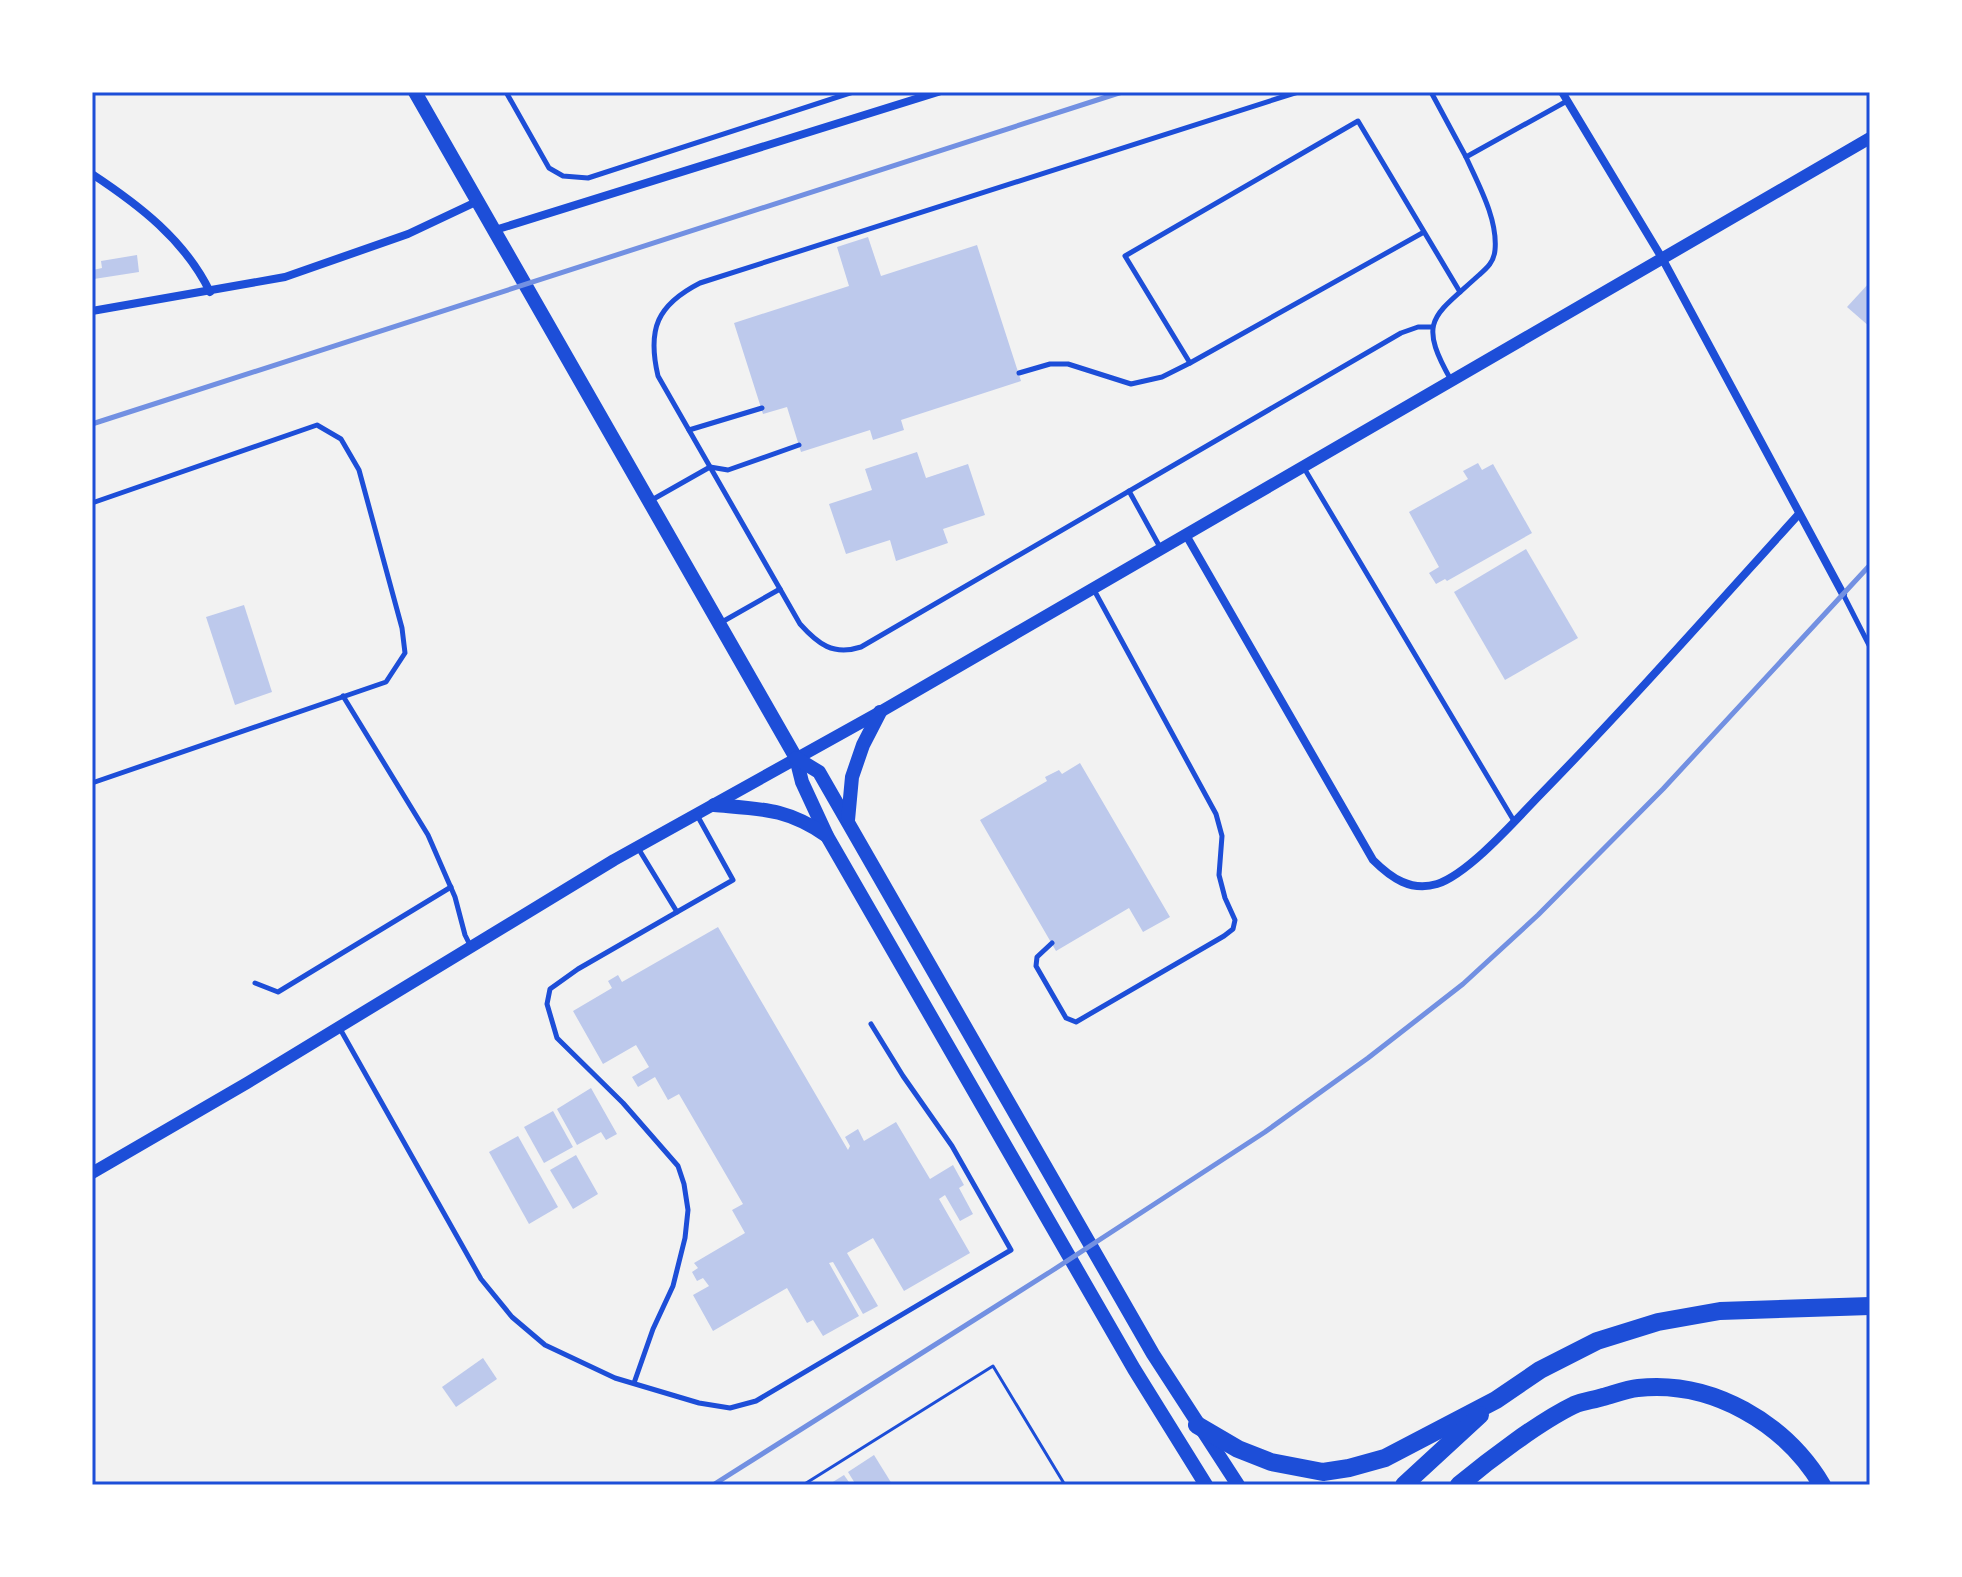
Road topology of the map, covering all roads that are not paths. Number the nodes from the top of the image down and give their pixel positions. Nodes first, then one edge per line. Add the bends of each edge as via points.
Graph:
1 (415, 92) edge
2 (506, 92) edge
3 (853, 92) edge
4 (938, 92) edge
5 (1298, 92) edge
6 (1431, 92) edge
7 (1564, 96) edge
8 (1870, 138) edge
9 (1466, 157) junction
10 (92, 174) edge
11 (478, 201) junction
12 (495, 230) junction
13 (1424, 232) junction
14 (1662, 258) junction
15 (210, 292) junction
16 (1460, 292) junction
17 (92, 311) edge
18 (1431, 327) junction
19 (1190, 363) junction
20 (1019, 373) dead end
21 (1452, 381) junction
22 (762, 408) dead end
23 (689, 430) junction
24 (799, 445) dead end
25 (710, 467) junction
26 (1303, 467) junction
27 (1129, 491) junction
28 (650, 502) junction
29 (92, 503) edge
30 (1798, 515) junction
31 (1186, 535) junction
32 (1161, 550) junction
33 (780, 589) junction
34 (1093, 589) junction
35 (1843, 594) joint
36 (719, 623) junction
37 (1870, 647) edge
38 (343, 696) junction
39 (880, 712) junction
40 (796, 758) junction
41 (92, 783) edge
42 (714, 805) junction
43 (696, 814) junction
44 (848, 820) junction
45 (1514, 821) junction
46 (827, 836) junction
47 (637, 847) junction
48 (451, 887) junction
49 (677, 912) junction
50 (1052, 943) dead end
51 (471, 947) junction
52 (255, 983) dead end
53 (871, 1024) dead end
54 (339, 1027) junction
55 (92, 1173) edge
56 (1870, 1306) edge
57 (634, 1383) junction
58 (1496, 1400) junction
59 (1197, 1425) junction
60 (1206, 1485) edge
61 (1238, 1485) edge
62 (1404, 1485) edge
63 (1459, 1485) edge
64 (1822, 1485) edge

1 - 11 main road
2 - 3 lane via 549,168 563,176 588,178
4 - 12 street
5 - 23 lane via 683,292 657,322 652,350 658,376
6 - 9 lane
7 - 9 lane
7 - 14 street
8 - 14 street
9 - 16 lane via 1485,200 1495,250 1490,265
10 - 15 street via 172,237
11 - 12 main road
11 - 15 street via 348,257
12 - 28 main road
13 - 16 lane
13 - 19 lane
13 - 19 lane via 1358,121 1125,256
14 - 21 street
14 - 30 street
15 - 17 street
16 - 18 lane
18 - 21 lane via 1435,351
18 - 27 lane via 1401,333
19 - 20 lane via 1131,384 1068,364
21 - 26 street
22 - 23 lane
23 - 25 lane
24 - 25 lane via 728,470
25 - 28 lane
25 - 33 lane
26 - 31 street
26 - 45 lane
27 - 32 lane
27 - 33 lane via 849,651 831,650 814,639
28 - 36 main road
29 - 38 lane via 317,425 341,439 359,470 405,653 386,682
30 - 35 street
30 - 45 street
31 - 32 street
31 - 45 street via 1362,842 1389,876 1411,886 1455,877
32 - 34 street
33 - 36 lane
34 - 39 street
34 - 50 lane via 1216,814 1222,836 1219,875 1235,920 1224,936 1076,1022 1066,1018 1036,966 1037,957
35 - 37 lane
36 - 40 main road
38 - 41 lane
38 - 48 lane via 428,835
39 - 40 street
39 - 44 main road via 852,777
40 - 42 street
40 - 44 main road via 819,772
40 - 46 main road
42 - 43 street
42 - 46 main road via 789,814
43 - 47 street
43 - 49 lane via 733,880
44 - 59 main road
46 - 60 main road
47 - 49 lane
47 - 51 street
48 - 51 lane
48 - 52 lane via 278,992
49 - 57 lane via 578,969 550,989 547,1004 557,1038 669,1155 684,1184 685,1238 673,1286
51 - 54 street
53 - 57 lane via 952,1146 1011,1250 756,1401 730,1408
54 - 55 street
54 - 57 lane via 481,1279 512,1317 545,1345
56 - 58 highway via 1720,1311 1658,1322 1597,1341
58 - 59 highway via 1385,1458 1323,1472 1271,1462
58 - 62 highway
59 - 61 main road
63 - 64 highway via 1575,1405 1638,1388 1681,1389 1724,1400 1762,1419 1795,1447

